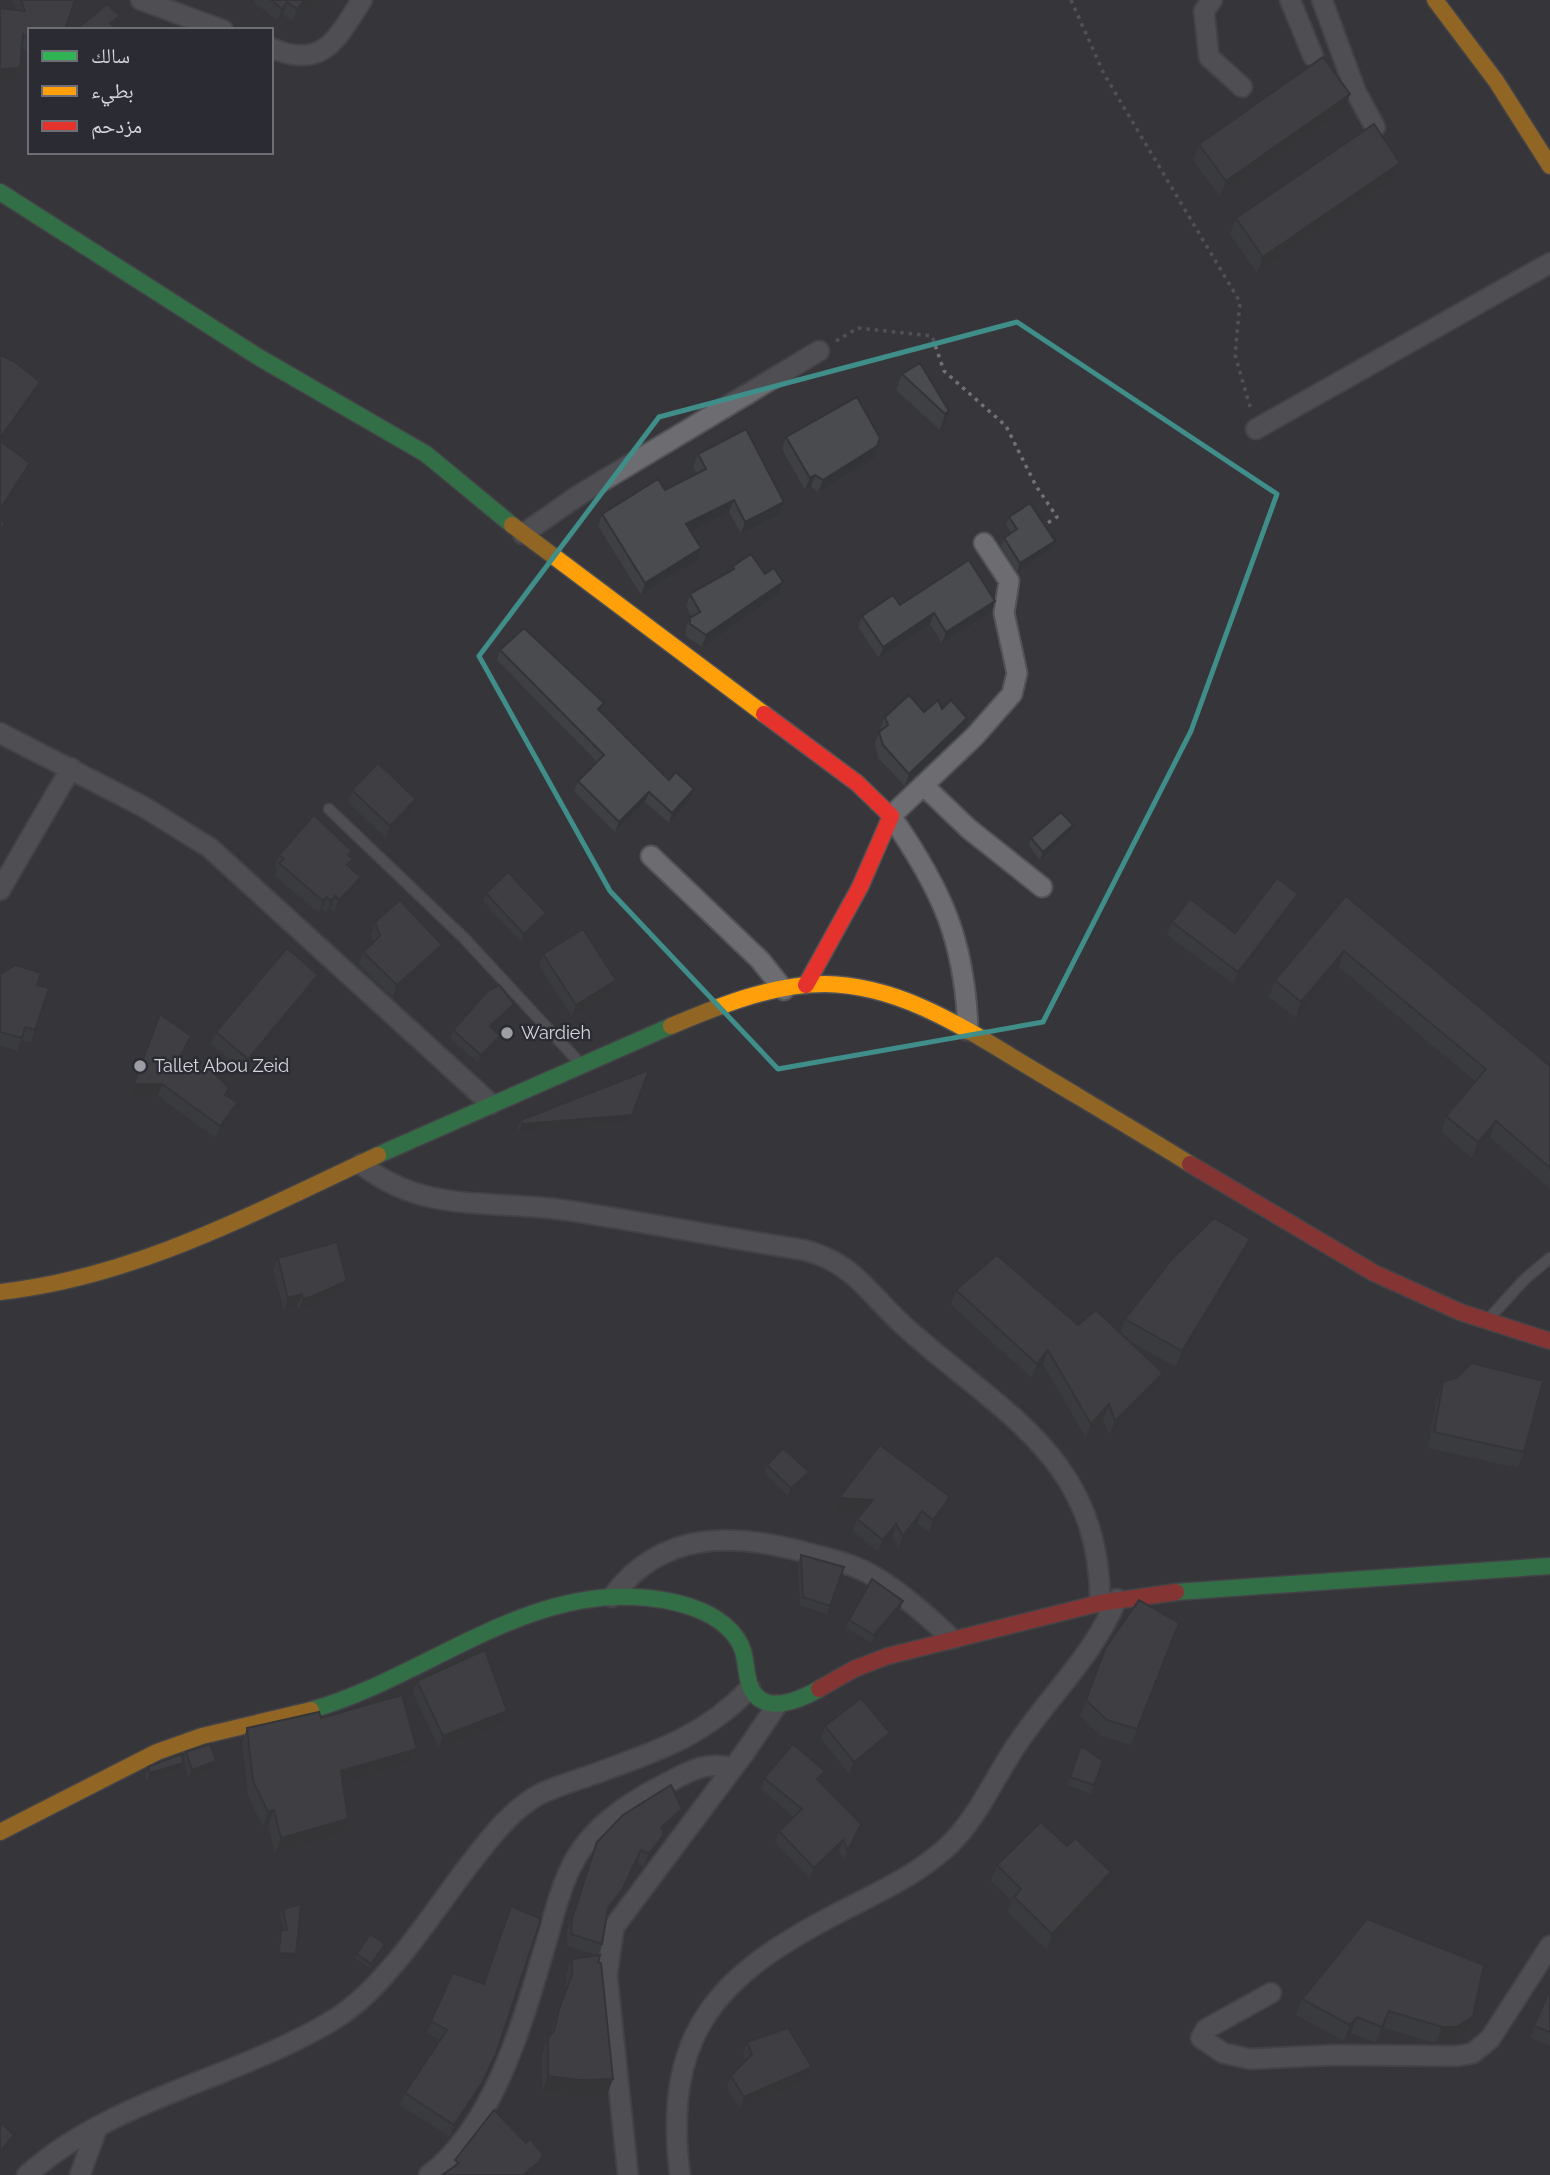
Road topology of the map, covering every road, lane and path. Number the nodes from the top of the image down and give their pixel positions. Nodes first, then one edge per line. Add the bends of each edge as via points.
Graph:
1 (141, 0) edge
2 (362, 0) edge
3 (1071, 0) edge
4 (1212, 0) edge
5 (1290, 0) edge
6 (1322, 0) edge
7 (1435, 0) edge
8 (218, 28) edge
9 (273, 49) edge
10 (1313, 56) dead end
11 (1242, 87) dead end
12 (1375, 127) edge
13 (1550, 166) edge
14 (0, 192) edge
15 (1550, 263) edge
16 (818, 351) joint
17 (1256, 429) joint
18 (1046, 524) edge
19 (523, 534) junction
20 (984, 543) dead end
21 (0, 733) edge
22 (71, 768) junction
23 (923, 785) junction
24 (329, 809) dead end
25 (891, 816) junction
26 (651, 856) dead end
27 (1042, 887) dead end
28 (0, 890) edge
29 (806, 985) junction
30 (784, 990) junction
31 (968, 1031) junction
32 (582, 1065) junction
33 (491, 1104) junction
34 (361, 1164) junction
35 (1550, 1258) edge
36 (0, 1292) edge
37 (1485, 1323) junction
38 (1550, 1341) edge
39 (1550, 1566) edge
40 (612, 1597) junction
41 (1108, 1601) junction
42 (953, 1639) junction
43 (750, 1688) junction
44 (777, 1705) junction
45 (732, 1768) junction
46 (0, 1832) edge
47 (1550, 1946) edge
48 (1271, 1993) dead end
49 (97, 2128) junction
50 (27, 2175) edge
51 (80, 2175) edge
52 (429, 2175) edge
53 (628, 2175) edge
54 (680, 2175) edge

1 - 8 street
2 - 9 street via 331,43 315,54 300,58
3 - 17 path via 1118,98 1240,302 1235,355
4 - 11 street via 1204,11 1209,57
5 - 10 street
6 - 12 street via 1356,92
7 - 13 main road via 1496,81
14 - 19 main road via 260,358 426,454
15 - 17 street
16 - 18 path via 858,328 932,336 944,371 1006,426 1057,517
16 - 19 street via 579,495
19 - 25 main road via 857,783
20 - 23 street via 1009,582 1004,613 1017,673 1012,694
21 - 22 street
22 - 28 street
22 - 33 street via 210,848
23 - 25 street
23 - 27 street
24 - 32 lane via 464,938
25 - 29 main road via 860,887
25 - 31 street via 949,915 963,966
26 - 30 street via 754,954
29 - 30 main road
29 - 31 main road via 882,992 939,1014
30 - 32 main road via 692,1018
31 - 37 main road via 1374,1273
32 - 33 main road
33 - 34 main road
34 - 36 main road via 277,1204 109,1270 58,1285
34 - 41 street via 389,1183 430,1199 568,1210 804,1250 838,1262 903,1325 1007,1409 1051,1455 1078,1501
35 - 37 lane
37 - 38 main road
39 - 41 main road via 1286,1582
40 - 42 street via 634,1573 674,1548 741,1538 860,1569 895,1590
40 - 43 main road via 678,1603 724,1623 746,1654
40 - 46 main road via 535,1613 349,1698 140,1758
41 - 42 main road
41 - 54 street via 1094,1646 1020,1740 948,1847 894,1886 796,1936 747,1971 706,2012 689,2049 679,2098
42 - 44 main road via 866,1664 804,1698
43 - 44 main road
43 - 49 street via 704,1729 540,1794 520,1808 480,1850 391,1968 339,2016
44 - 45 street
45 - 52 street via 697,1768 653,1789 605,1822 583,1848 563,1885 532,1989 480,2116 447,2161
45 - 53 street via 614,1927 607,1975
47 - 48 street via 1483,2048 1458,2056 1335,2054 1250,2059 1223,2053 1201,2038 1206,2029
49 - 50 street via 52,2152
49 - 51 street

